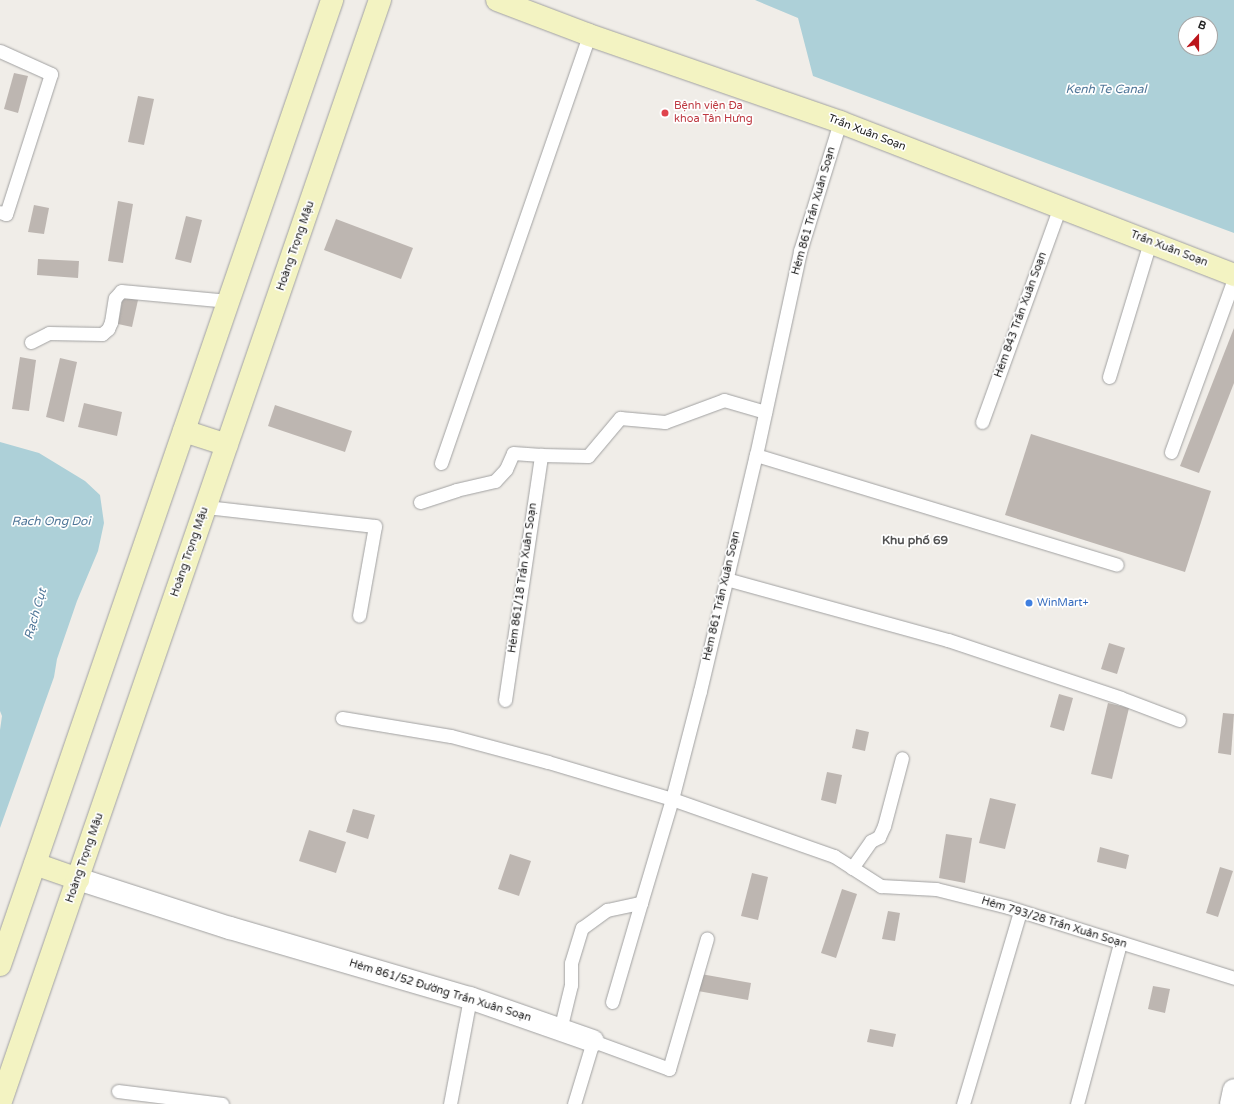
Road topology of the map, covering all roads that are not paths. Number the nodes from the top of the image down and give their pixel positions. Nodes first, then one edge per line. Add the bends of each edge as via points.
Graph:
1 (332, 0) edge
2 (380, 0) edge
3 (497, 0) edge
4 (589, 35) junction
5 (0, 51) edge
6 (840, 122) junction
7 (1060, 207) junction
8 (0, 212) edge
9 (1150, 242) junction
10 (1234, 274) edge
11 (1234, 279) edge
12 (229, 301) junction
13 (31, 342) dead end
14 (1109, 377) dead end
15 (765, 412) junction
16 (982, 422) dead end
17 (184, 432) junction
18 (227, 445) junction
19 (1171, 452) dead end
20 (541, 455) junction
21 (756, 455) junction
22 (442, 463) dead end
23 (420, 502) dead end
24 (206, 507) junction
25 (1117, 565) dead end
26 (726, 579) junction
27 (359, 616) dead end
28 (505, 700) dead end
29 (342, 718) dead end
30 (1179, 720) dead end
31 (902, 758) dead end
32 (672, 799) junction
33 (35, 864) junction
34 (852, 868) junction
35 (78, 879) junction
36 (641, 904) junction
37 (1020, 911) junction
38 (707, 938) dead end
39 (1120, 943) junction
40 (0, 965) edge
41 (1234, 978) edge
42 (470, 998) junction
43 (612, 1002) dead end
44 (560, 1030) junction
45 (593, 1041) junction
46 (1234, 1090) edge
47 (118, 1091) dead end
48 (0, 1104) edge
49 (222, 1104) edge
50 (450, 1104) edge
51 (574, 1104) edge
52 (963, 1104) edge
53 (1077, 1104) edge
54 (1231, 1104) edge

1 - 12 main road
2 - 18 main road, Hoàng Trọng Mậu
3 - 4 main road, Trần Xuân Soạn
4 - 6 main road, Trần Xuân Soạn
4 - 22 lane
5 - 8 lane via 51,74 6,214
6 - 7 main road, Trần Xuân Soạn
6 - 15 lane, Hẻm 861 Trần Xuân Soạn via 800,251
7 - 9 main road, Trần Xuân Soạn
7 - 16 lane, Hẻm 843 Trần Xuân Soạn
9 - 10 main road, Trần Xuân Soạn
9 - 14 lane
11 - 19 lane
12 - 13 lane via 121,291 115,298 108,329 102,334 49,333
12 - 17 main road
15 - 20 lane via 724,400 665,422 620,418 588,456
15 - 21 lane, Hẻm 861 Trần Xuân Soạn
17 - 18 main road
17 - 33 main road
18 - 24 main road, Hoàng Trọng Mậu
20 - 23 lane via 513,453 506,469 495,481
20 - 28 lane, Hẻm 861/18 Trần Xuân Soạn
21 - 25 lane
21 - 26 lane, Hẻm 861 Trần Xuân Soạn
24 - 27 lane via 375,526
24 - 35 main road, Hoàng Trọng Mậu
26 - 30 lane via 948,640
26 - 32 lane, Hẻm 861 Trần Xuân Soạn
29 - 32 lane, Hẻm 793/28 Trần Xuân Soạn via 451,736
31 - 34 lane via 884,826
32 - 34 lane, Hẻm 793/28 Trần Xuân Soạn via 834,856
32 - 36 lane, Hẻm 861 Trần Xuân Soạn
33 - 35 main road
33 - 40 main road
34 - 37 lane, Hẻm 793/28 Trần Xuân Soạn via 881,886 936,889
35 - 42 street, Hẻm 861/52 Đường Trần Xuân Soạn via 230,928
35 - 48 main road, Hoàng Trọng Mậu
36 - 43 lane, Hẻm 861 Trần Xuân Soạn
36 - 44 lane via 607,910 582,928 571,963 571,985
37 - 39 lane, Hẻm 793/28 Trần Xuân Soạn
37 - 52 lane
38 - 45 lane, Hẻm 861/52 Đường Trần Xuân Soạn via 669,1069
39 - 41 lane, Hẻm 793/28 Trần Xuân Soạn
39 - 53 lane
42 - 44 street, Hẻm 861/52 Đường Trần Xuân Soạn
42 - 50 lane
44 - 45 street, Hẻm 861/52 Đường Trần Xuân Soạn
45 - 51 lane
46 - 54 street
47 - 49 lane

